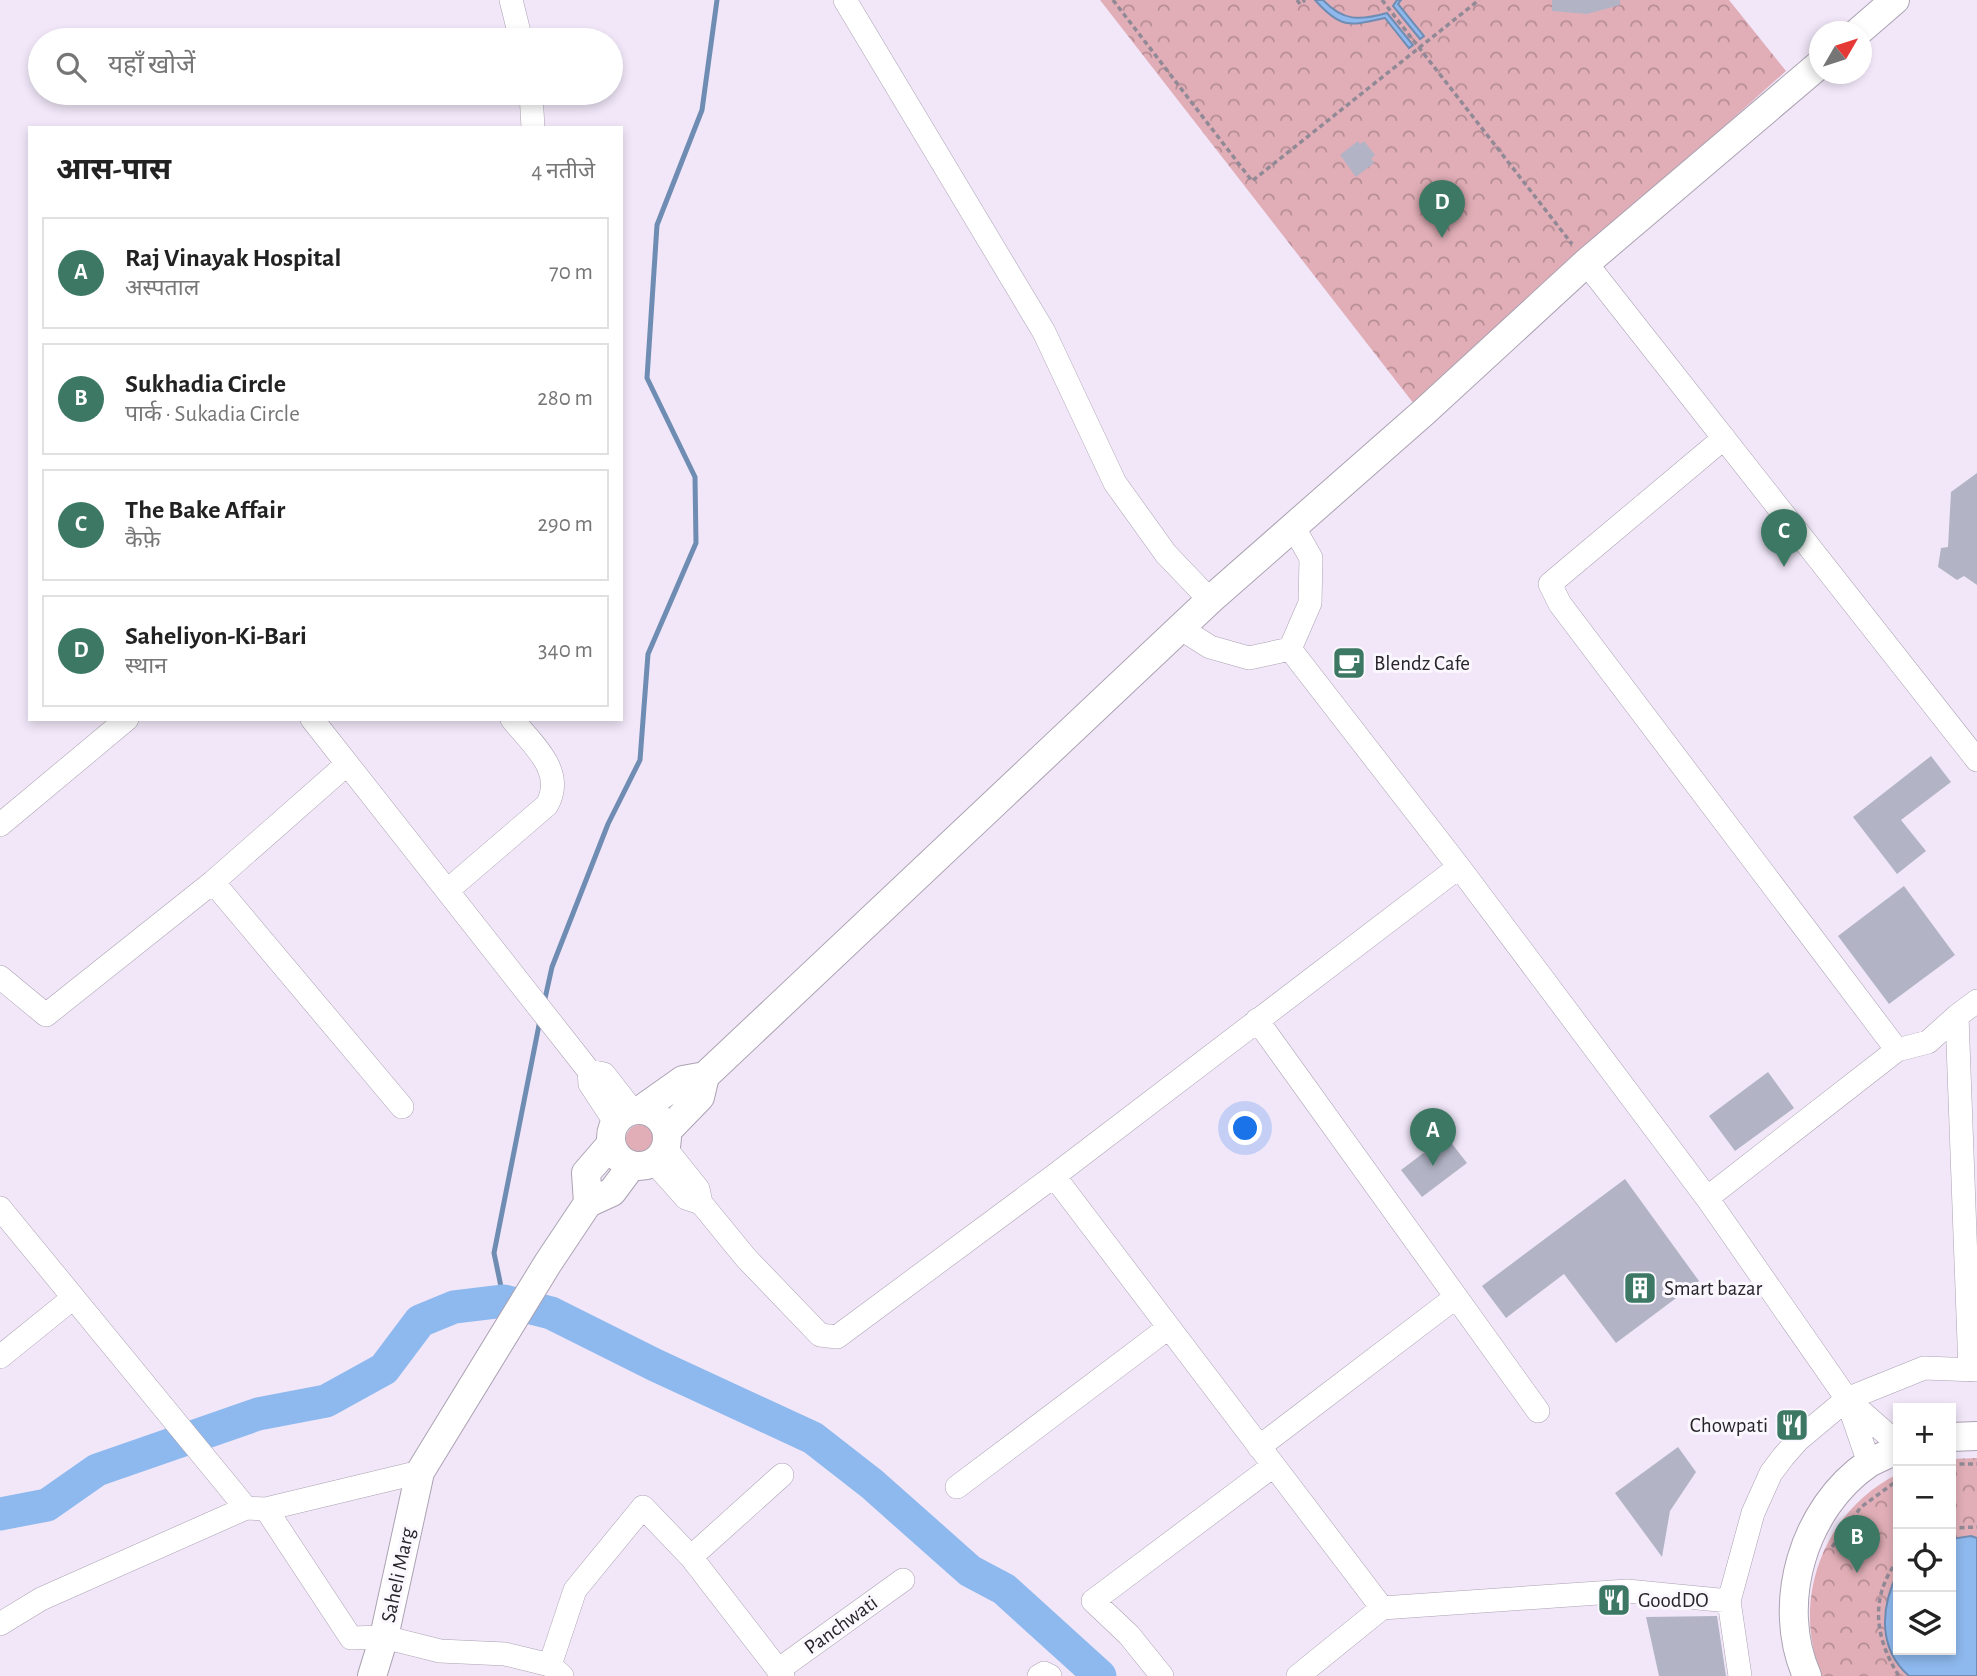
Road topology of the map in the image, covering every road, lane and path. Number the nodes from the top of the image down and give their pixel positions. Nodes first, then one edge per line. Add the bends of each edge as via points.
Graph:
1 (511, 0) edge
2 (845, 0) edge
3 (1123, 0) edge
4 (1297, 0) edge
5 (1306, 0) edge
6 (1382, 0) edge
7 (1895, 0) edge
8 (1476, 1) edge
9 (1115, 2) edge
10 (1871, 21) edge
11 (518, 28) edge
12 (1420, 47) junction
13 (1809, 73) edge
14 (532, 105) edge
15 (533, 126) edge
16 (1586, 263) junction
17 (1724, 438) junction
18 (1294, 528) junction
19 (1210, 600) junction
20 (1180, 628) junction
21 (1290, 649) junction
22 (125, 721) edge
23 (314, 721) edge
24 (514, 721) edge
25 (1977, 760) edge
26 (347, 764) junction
27 (0, 825) edge
28 (1459, 867) junction
29 (213, 882) junction
30 (449, 890) junction
31 (0, 976) edge
32 (1977, 1001) edge
33 (1957, 1016) junction
34 (1257, 1020) junction
35 (1896, 1050) junction
36 (705, 1076) junction
37 (402, 1107) dead end
38 (625, 1121) junction
39 (655, 1152) junction
40 (1054, 1176) junction
41 (1707, 1198) junction
42 (588, 1203) junction
43 (0, 1208) edge
44 (1456, 1297) junction
45 (73, 1298) junction
46 (1168, 1328) junction
47 (0, 1357) edge
48 (1973, 1370) edge
49 (1847, 1399) junction
50 (1538, 1411) dead end
51 (1977, 1436) edge
52 (1956, 1437) edge
53 (1893, 1440) edge
54 (1259, 1447) junction
55 (1893, 1452) edge
56 (1869, 1464) junction
57 (1956, 1464) edge
58 (1977, 1464) edge
59 (1273, 1466) junction
60 (420, 1472) junction
61 (782, 1475) dead end
62 (1893, 1484) edge
63 (957, 1488) dead end
64 (250, 1504) junction
65 (1977, 1527) edge
66 (1956, 1528) edge
67 (1831, 1548) dead end
68 (691, 1557) junction
69 (1893, 1567) edge
70 (903, 1580) dead end
71 (1729, 1601) junction
72 (1382, 1608) junction
73 (0, 1624) edge
74 (384, 1637) junction
75 (556, 1670) edge
76 (780, 1673) edge
77 (1304, 1674) edge
78 (1806, 1675) edge
79 (372, 1676) edge
80 (1162, 1676) edge
81 (1740, 1676) edge
82 (1899, 1676) edge

1 - 11 street
2 - 19 street via 1044,332 1115,482 1166,554
3 - 9 path
4 - 5 path via 1300,4
6 - 12 path
7 - 10 main road
8 - 12 path
9 - 12 path via 1252,181
12 - 16 path
13 - 16 main road
14 - 15 street
16 - 17 street
16 - 18 main road
17 - 25 street
17 - 35 street via 1550,584 1560,604
18 - 19 main road
18 - 21 street via 1311,558 1310,603
19 - 20 main road
20 - 21 street via 1210,647 1249,658
20 - 36 main road
21 - 28 street
22 - 27 street
23 - 26 street
24 - 30 street via 546,762 554,777 553,793 547,805
26 - 29 street
26 - 30 street
28 - 34 street
28 - 41 street
29 - 31 street via 46,1016
29 - 37 street
30 - 38 street via 589,1070 604,1074
32 - 33 street
33 - 35 street via 1928,1042
33 - 48 street
34 - 40 street
34 - 44 street
35 - 41 street
36 - 38 main road via 682,1080
36 - 39 main road via 700,1097
38 - 39 main road via 658,1116
38 - 39 main road via 619,1158
38 - 42 main road via 586,1173
39 - 40 street via 698,1189 701,1203 746,1258 820,1335 830,1338
39 - 42 main road via 611,1192
40 - 46 street
41 - 49 street
42 - 60 main road
43 - 45 street
44 - 50 street
44 - 54 street
45 - 47 street
45 - 64 street
46 - 54 street
46 - 63 street
48 - 49 street via 1924,1368
49 - 53 street
49 - 56 street
49 - 71 street via 1798,1440 1771,1474 1753,1513
51 - 52 main road
54 - 59 street
55 - 56 main road
56 - 78 main road via 1840,1489 1813,1527 1797,1570 1793,1616
57 - 58 path
59 - 72 street
59 - 80 street via 1093,1601
60 - 64 street
60 - 74 main road, Saheli Marg
61 - 68 street
62 - 67 path via 1861,1507
64 - 73 street via 41,1598
64 - 74 street via 351,1638
65 - 66 path
68 - 75 street, Panchwati via 643,1507 575,1590
68 - 76 street, Panchwati
69 - 82 path via 1879,1598 1877,1627 1885,1654
70 - 76 street, Panchwati
71 - 72 street via 1627,1591
71 - 81 street
72 - 77 street
74 - 75 street via 440,1651 505,1654
74 - 79 main road, Saheli Marg

